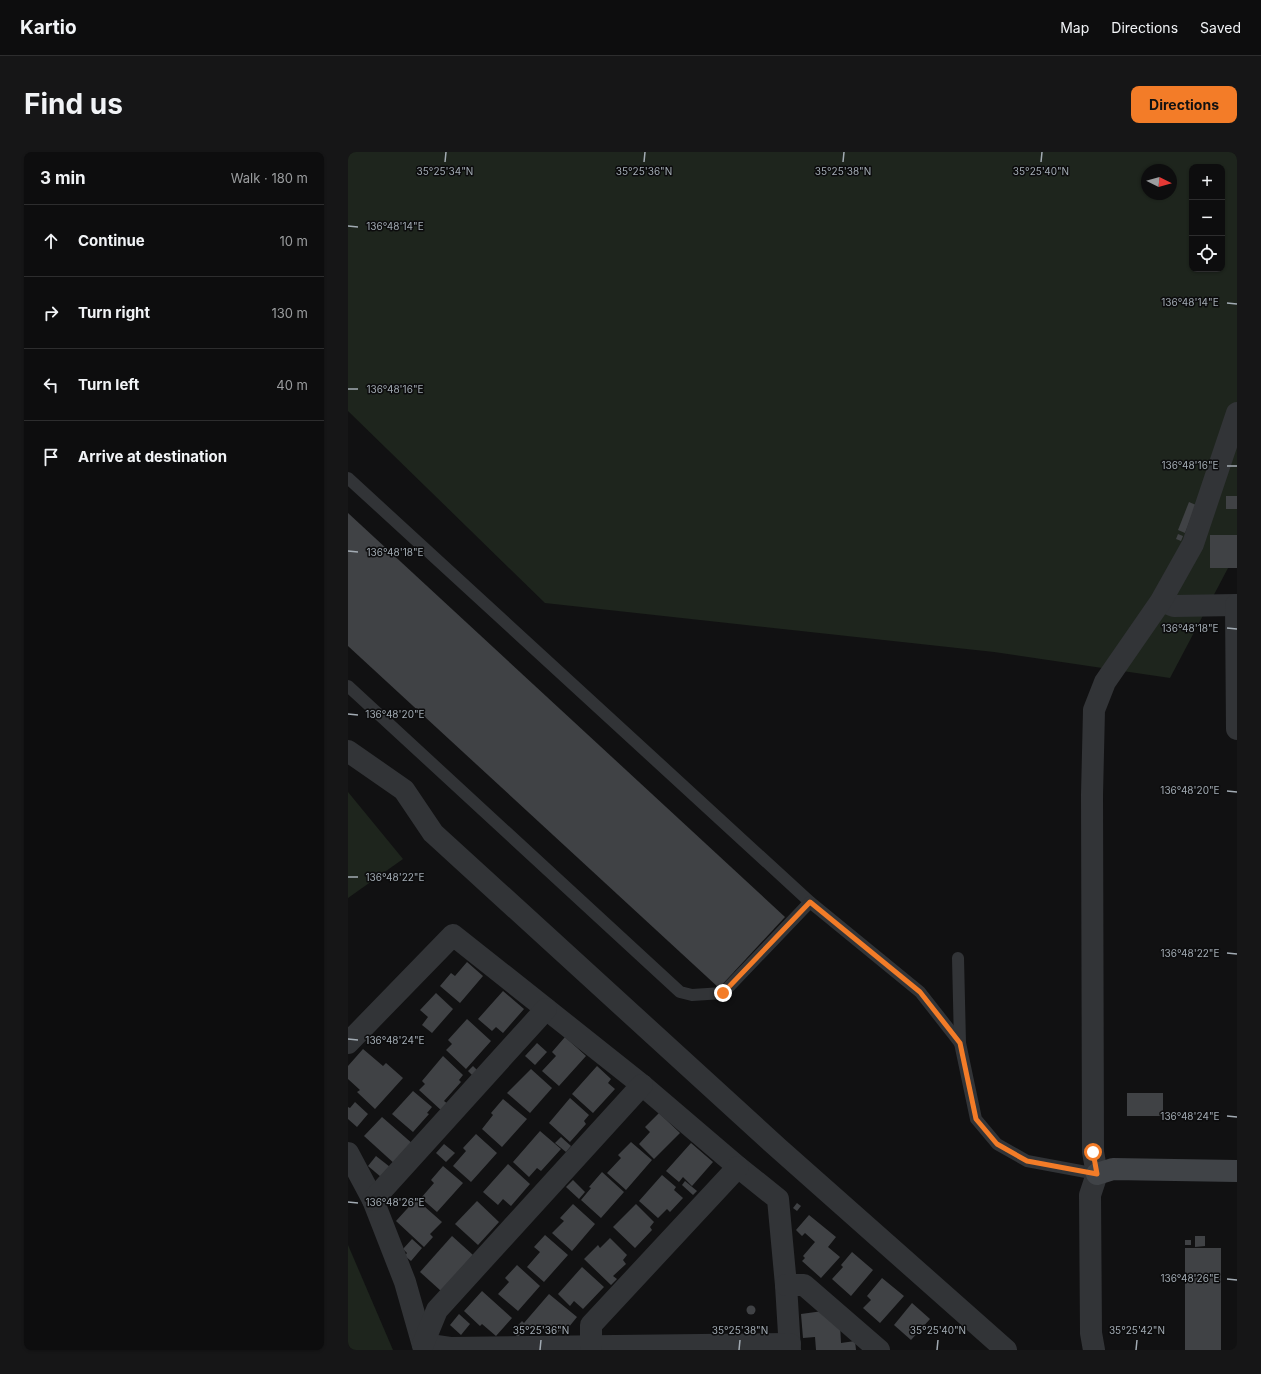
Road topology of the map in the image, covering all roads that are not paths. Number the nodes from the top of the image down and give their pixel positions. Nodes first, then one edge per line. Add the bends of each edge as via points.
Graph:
1 (1237, 412) edge
2 (348, 478) edge
3 (1161, 601) junction
4 (1236, 605) edge
5 (348, 686) edge
6 (1237, 729) edge
7 (348, 751) edge
8 (810, 902) junction
9 (958, 958) dead end
10 (546, 1009) junction
11 (348, 1043) edge
12 (960, 1043) junction
13 (642, 1086) junction
14 (348, 1153) edge
15 (738, 1167) junction
16 (1237, 1171) edge
17 (1097, 1174) junction
18 (373, 1200) junction
19 (786, 1285) junction
20 (591, 1346) junction
21 (424, 1347) edge
22 (790, 1347) edge
23 (879, 1350) edge
24 (1006, 1350) edge
25 (1094, 1350) edge

1 - 3 street via 1193,544
2 - 8 lane
3 - 4 street via 1174,606
3 - 17 street via 1105,682 1094,710 1093,1152
4 - 6 street
5 - 8 lane via 680,992 692,995 723,993
7 - 24 street via 404,790 433,833 765,1136
8 - 12 lane via 920,992
9 - 12 lane
10 - 11 street via 453,936
10 - 13 street
10 - 18 street
12 - 17 lane via 976,1119 997,1144 1027,1161
13 - 15 street
13 - 21 street via 437,1310
14 - 18 street
15 - 19 street via 778,1199
15 - 20 street via 591,1326
16 - 17 street via 1113,1169
17 - 25 street via 1090,1195 1091,1333
18 - 21 street via 405,1282
19 - 22 street
19 - 23 street via 804,1286
20 - 21 street
20 - 22 street

